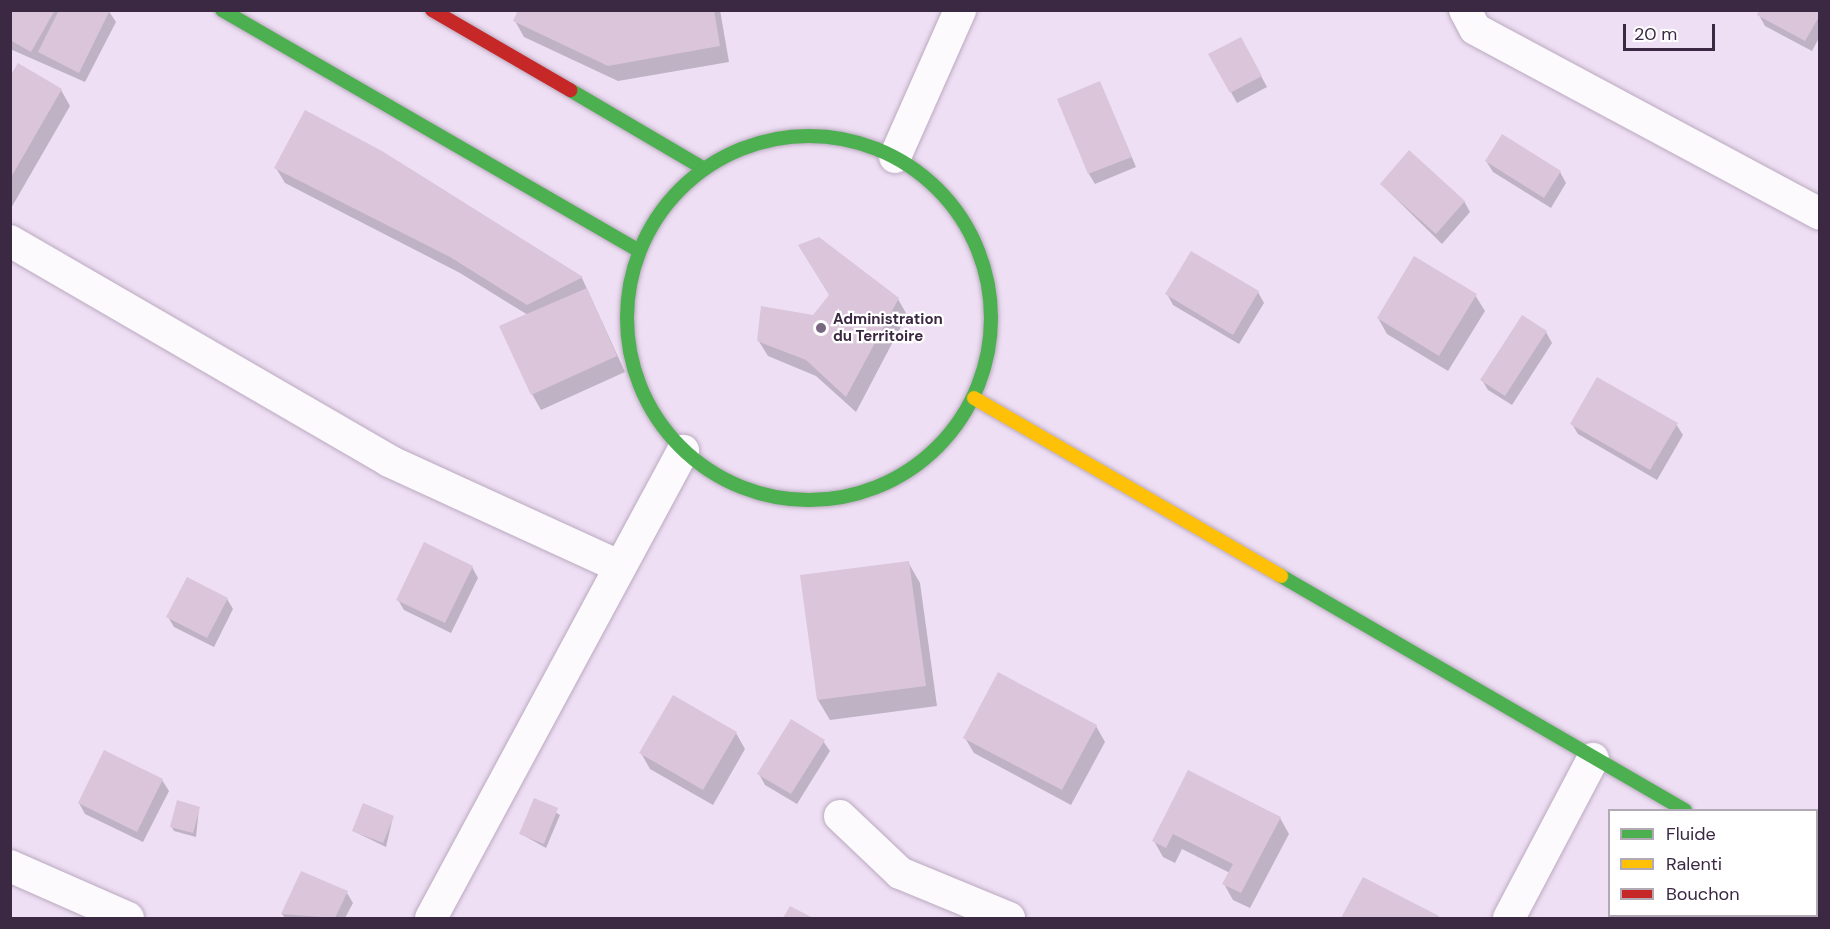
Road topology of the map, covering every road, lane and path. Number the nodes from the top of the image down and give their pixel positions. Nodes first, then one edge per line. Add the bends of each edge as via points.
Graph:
1 (222, 10) edge
2 (432, 10) edge
3 (960, 10) edge
4 (1465, 10) edge
5 (895, 157) junction
6 (703, 168) junction
7 (1820, 214) edge
8 (10, 241) edge
9 (638, 250) junction
10 (974, 398) junction
11 (683, 451) junction
12 (618, 566) junction
13 (1593, 759) junction
14 (1683, 809) edge
15 (840, 816) dead end
16 (10, 866) edge
17 (128, 918) edge
18 (431, 918) edge
19 (1008, 918) edge
20 (1509, 918) edge

1 - 9 street
2 - 6 street
3 - 5 street
4 - 7 street via 1475,28
5 - 6 street via 848,140 798,136 748,145
5 - 10 street via 940,190 972,236 987,278 990,345
6 - 9 street via 665,204
8 - 12 street via 389,461
9 - 11 street via 626,303 629,357 649,408
10 - 11 street via 941,444 896,479 842,497 785,499 741,486
10 - 13 street
11 - 12 street
12 - 18 street
13 - 14 street
13 - 20 street
15 - 19 street via 900,873
16 - 17 street

